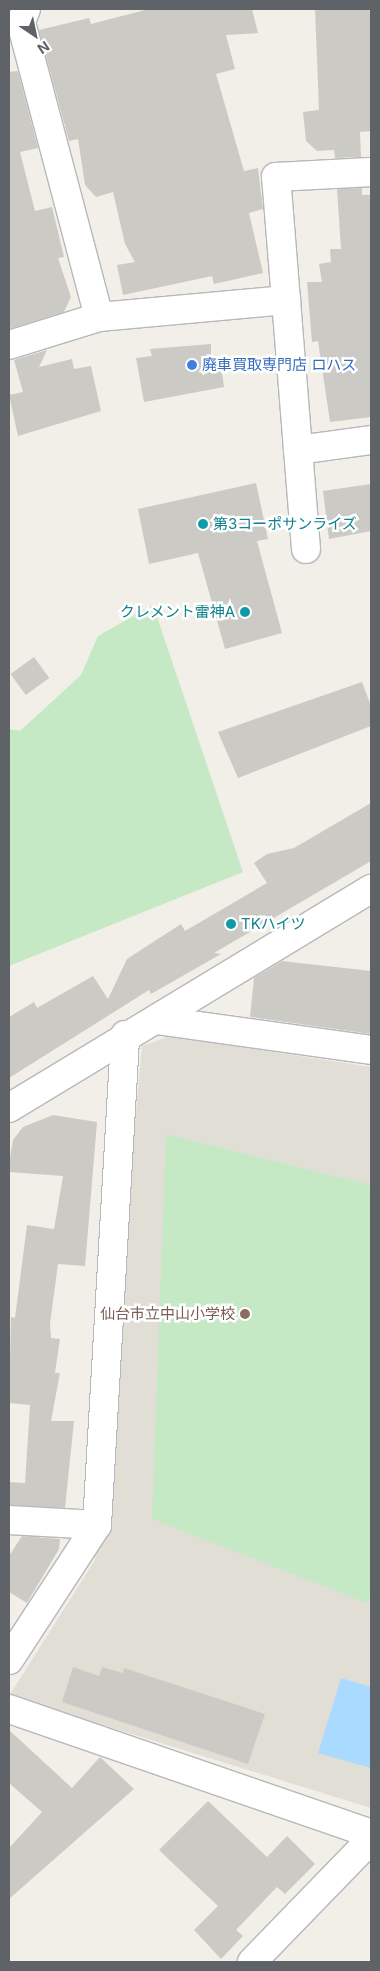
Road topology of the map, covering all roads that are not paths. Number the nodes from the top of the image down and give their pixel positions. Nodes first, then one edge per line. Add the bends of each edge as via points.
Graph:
1 (26, 9) edge
2 (371, 172) edge
3 (286, 300) junction
4 (98, 317) junction
5 (9, 345) edge
6 (371, 440) edge
7 (298, 450) junction
8 (306, 549) dead end
9 (371, 889) edge
10 (156, 1020) junction
11 (125, 1036) junction
12 (371, 1050) edge
13 (9, 1108) edge
14 (9, 1520) edge
15 (97, 1525) junction
16 (9, 1660) edge
17 (9, 1709) edge
18 (371, 1834) edge
19 (371, 1839) edge
20 (252, 1962) edge

1 - 4 street via 21,22
2 - 3 street via 276,177
3 - 4 street
3 - 7 street
4 - 5 street
6 - 7 street
7 - 8 street
9 - 10 street
10 - 11 street
10 - 12 street
11 - 13 street
11 - 15 street
14 - 15 street
15 - 16 street
17 - 18 street
19 - 20 street

